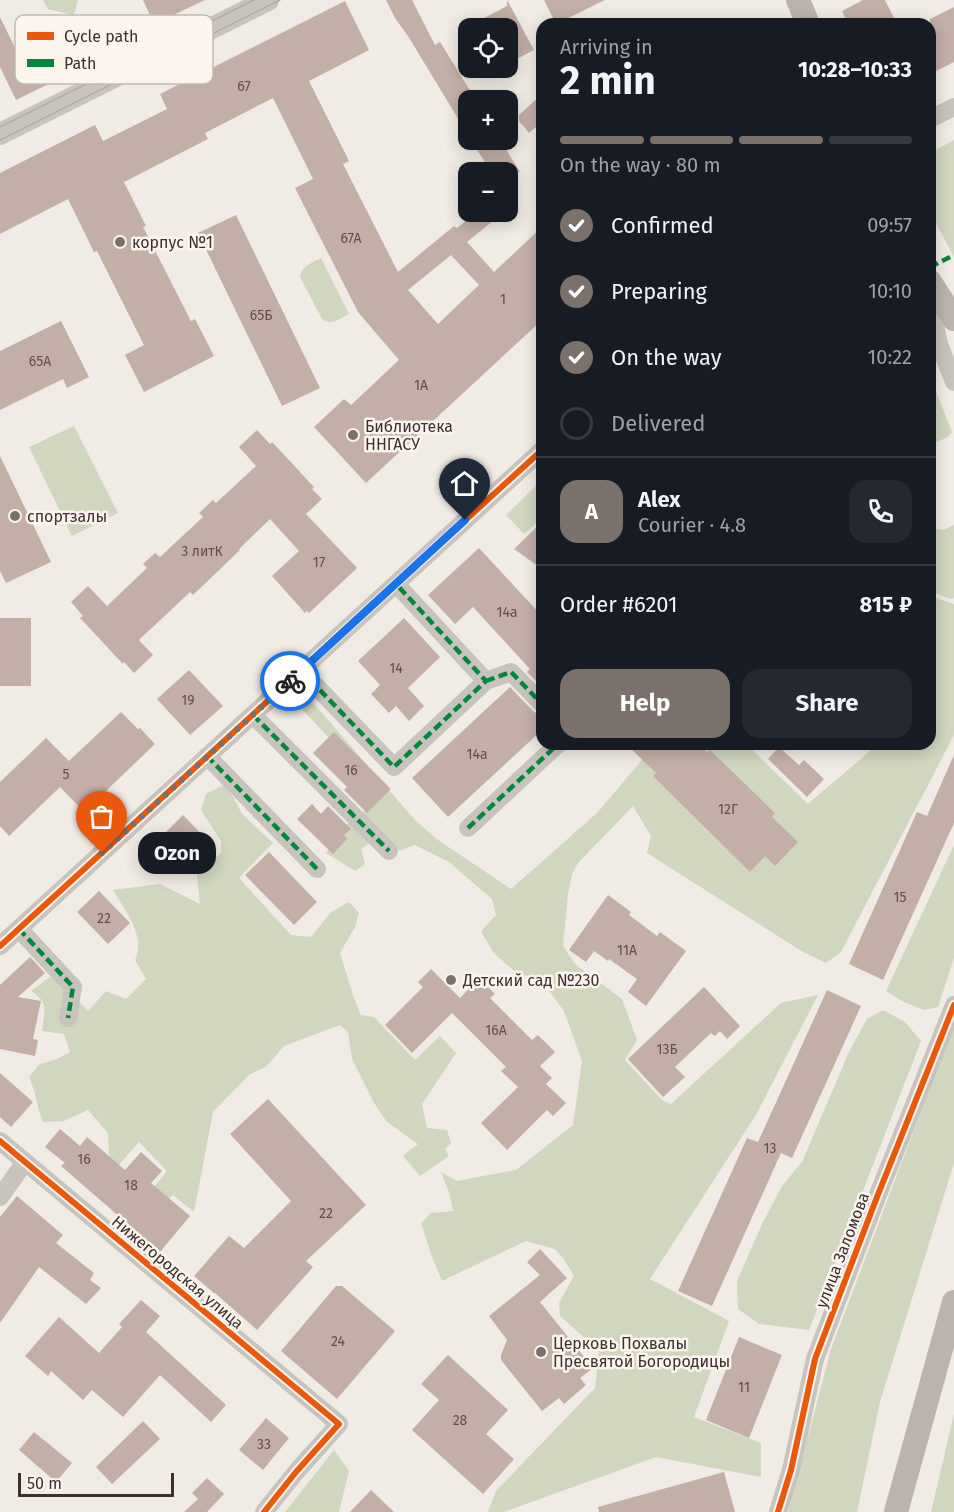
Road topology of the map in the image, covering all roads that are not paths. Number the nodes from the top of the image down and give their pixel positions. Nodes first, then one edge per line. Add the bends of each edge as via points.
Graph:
1 (268, 0) edge
2 (798, 0) edge
3 (806, 18) edge
4 (213, 28) edge
5 (100, 84) edge
6 (954, 107) edge
7 (936, 116) edge
8 (0, 134) edge
9 (936, 291) edge
10 (954, 319) edge
11 (936, 330) edge
12 (954, 382) edge
13 (536, 456) edge
14 (396, 584) junction
15 (300, 672) junction
16 (486, 681) junction
17 (536, 698) edge
18 (253, 715) junction
19 (552, 750) edge
20 (207, 756) junction
21 (468, 828) dead end
22 (389, 851) dead end
23 (317, 869) dead end
24 (19, 929) junction
25 (0, 946) edge
26 (954, 1005) edge
27 (68, 1018) dead end
28 (0, 1141) edge
29 (25, 1162) junction
30 (0, 1197) edge
31 (954, 1302) edge
32 (264, 1512) edge
33 (778, 1512) edge
34 (896, 1512) edge

1 - 4 street
2 - 3 main road
5 - 8 street
6 - 7 street
9 - 10 main road
11 - 12 street
13 - 14 street
14 - 15 street
14 - 16 street
15 - 16 street via 394,767
15 - 18 street
16 - 17 street via 512,672
18 - 20 street
18 - 22 street
19 - 21 street
20 - 23 street
20 - 24 street
24 - 25 street
24 - 27 street via 73,987
26 - 33 street, улица Заломова via 815,1359
28 - 29 street, Нижегородская улица
29 - 30 street
29 - 32 street, Нижегородская улица via 339,1424
31 - 34 main road

